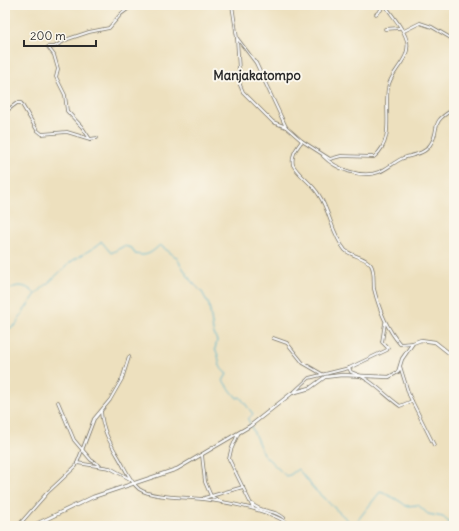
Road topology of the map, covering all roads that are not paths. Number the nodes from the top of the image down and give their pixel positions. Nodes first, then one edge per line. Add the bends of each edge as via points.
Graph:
1 (133, 5) edge
2 (232, 5) edge
3 (380, 5) edge
4 (385, 5) edge
5 (376, 14) dead end
6 (385, 28) dead end
7 (400, 28) junction
8 (404, 31) junction
9 (237, 38) junction
10 (454, 40) edge
11 (454, 109) edge
12 (5, 112) edge
13 (286, 127) junction
14 (97, 138) dead end
15 (90, 139) junction
16 (302, 142) junction
17 (321, 154) junction
18 (385, 322) junction
19 (273, 338) dead end
20 (413, 343) junction
21 (454, 357) edge
22 (128, 358) dead end
23 (400, 366) junction
24 (349, 368) junction
25 (322, 374) junction
26 (360, 375) junction
27 (292, 393) junction
28 (412, 401) junction
29 (58, 402) dead end
30 (101, 411) junction
31 (238, 434) junction
32 (434, 445) dead end
33 (83, 448) junction
34 (202, 455) junction
35 (77, 463) junction
36 (99, 465) junction
37 (131, 480) junction
38 (135, 484) junction
39 (243, 487) junction
40 (211, 496) junction
41 (202, 499) junction
42 (251, 503) junction
43 (224, 504) junction
44 (253, 508) junction
45 (287, 522) junction
46 (18, 526) edge
47 (32, 526) edge
48 (291, 526) edge

1 - 15 street via 121,14 110,28 89,32 54,47 48,47 54,55 58,69 56,77 65,95 67,111
2 - 9 street
3 - 5 street via 381,10
4 - 7 street
6 - 7 street
7 - 8 street
8 - 10 street via 420,23
8 - 17 street via 407,49 402,64 388,85 387,136 383,148 374,157 341,156 330,159
9 - 13 street via 256,63
9 - 13 street via 240,85 243,92 273,122
11 - 17 street via 436,123 431,145 427,149 379,172 370,174 345,170 330,163
12 - 15 street via 21,103 42,134 67,132
13 - 16 street
14 - 15 street
16 - 17 street
16 - 18 street via 295,150 293,165 319,194 346,250 370,264
18 - 20 street via 400,344
18 - 24 street via 382,342 387,350
19 - 25 street via 286,343 303,363
20 - 21 street via 421,340 435,342
20 - 23 street
22 - 30 street via 122,379
23 - 26 street via 398,372 389,378
23 - 28 street
24 - 25 street
24 - 26 street via 351,372
25 - 27 street via 305,380
26 - 27 street via 325,377 310,388
26 - 28 street via 400,406
27 - 31 street
28 - 32 street
29 - 33 street via 69,433
30 - 33 street via 94,419
30 - 37 street via 102,424 112,448
31 - 34 street
31 - 39 street via 229,459
33 - 35 street
33 - 36 street via 91,460
34 - 38 street via 177,469
34 - 40 street via 205,482
35 - 36 street
35 - 46 street
36 - 37 street via 116,470
37 - 38 street
38 - 41 street via 140,490 148,492
38 - 47 street via 93,497
39 - 40 street
39 - 42 street
40 - 41 street
40 - 43 street
41 - 43 street
42 - 44 street
42 - 45 street via 258,509 279,513
43 - 44 street
44 - 45 street
45 - 48 street

